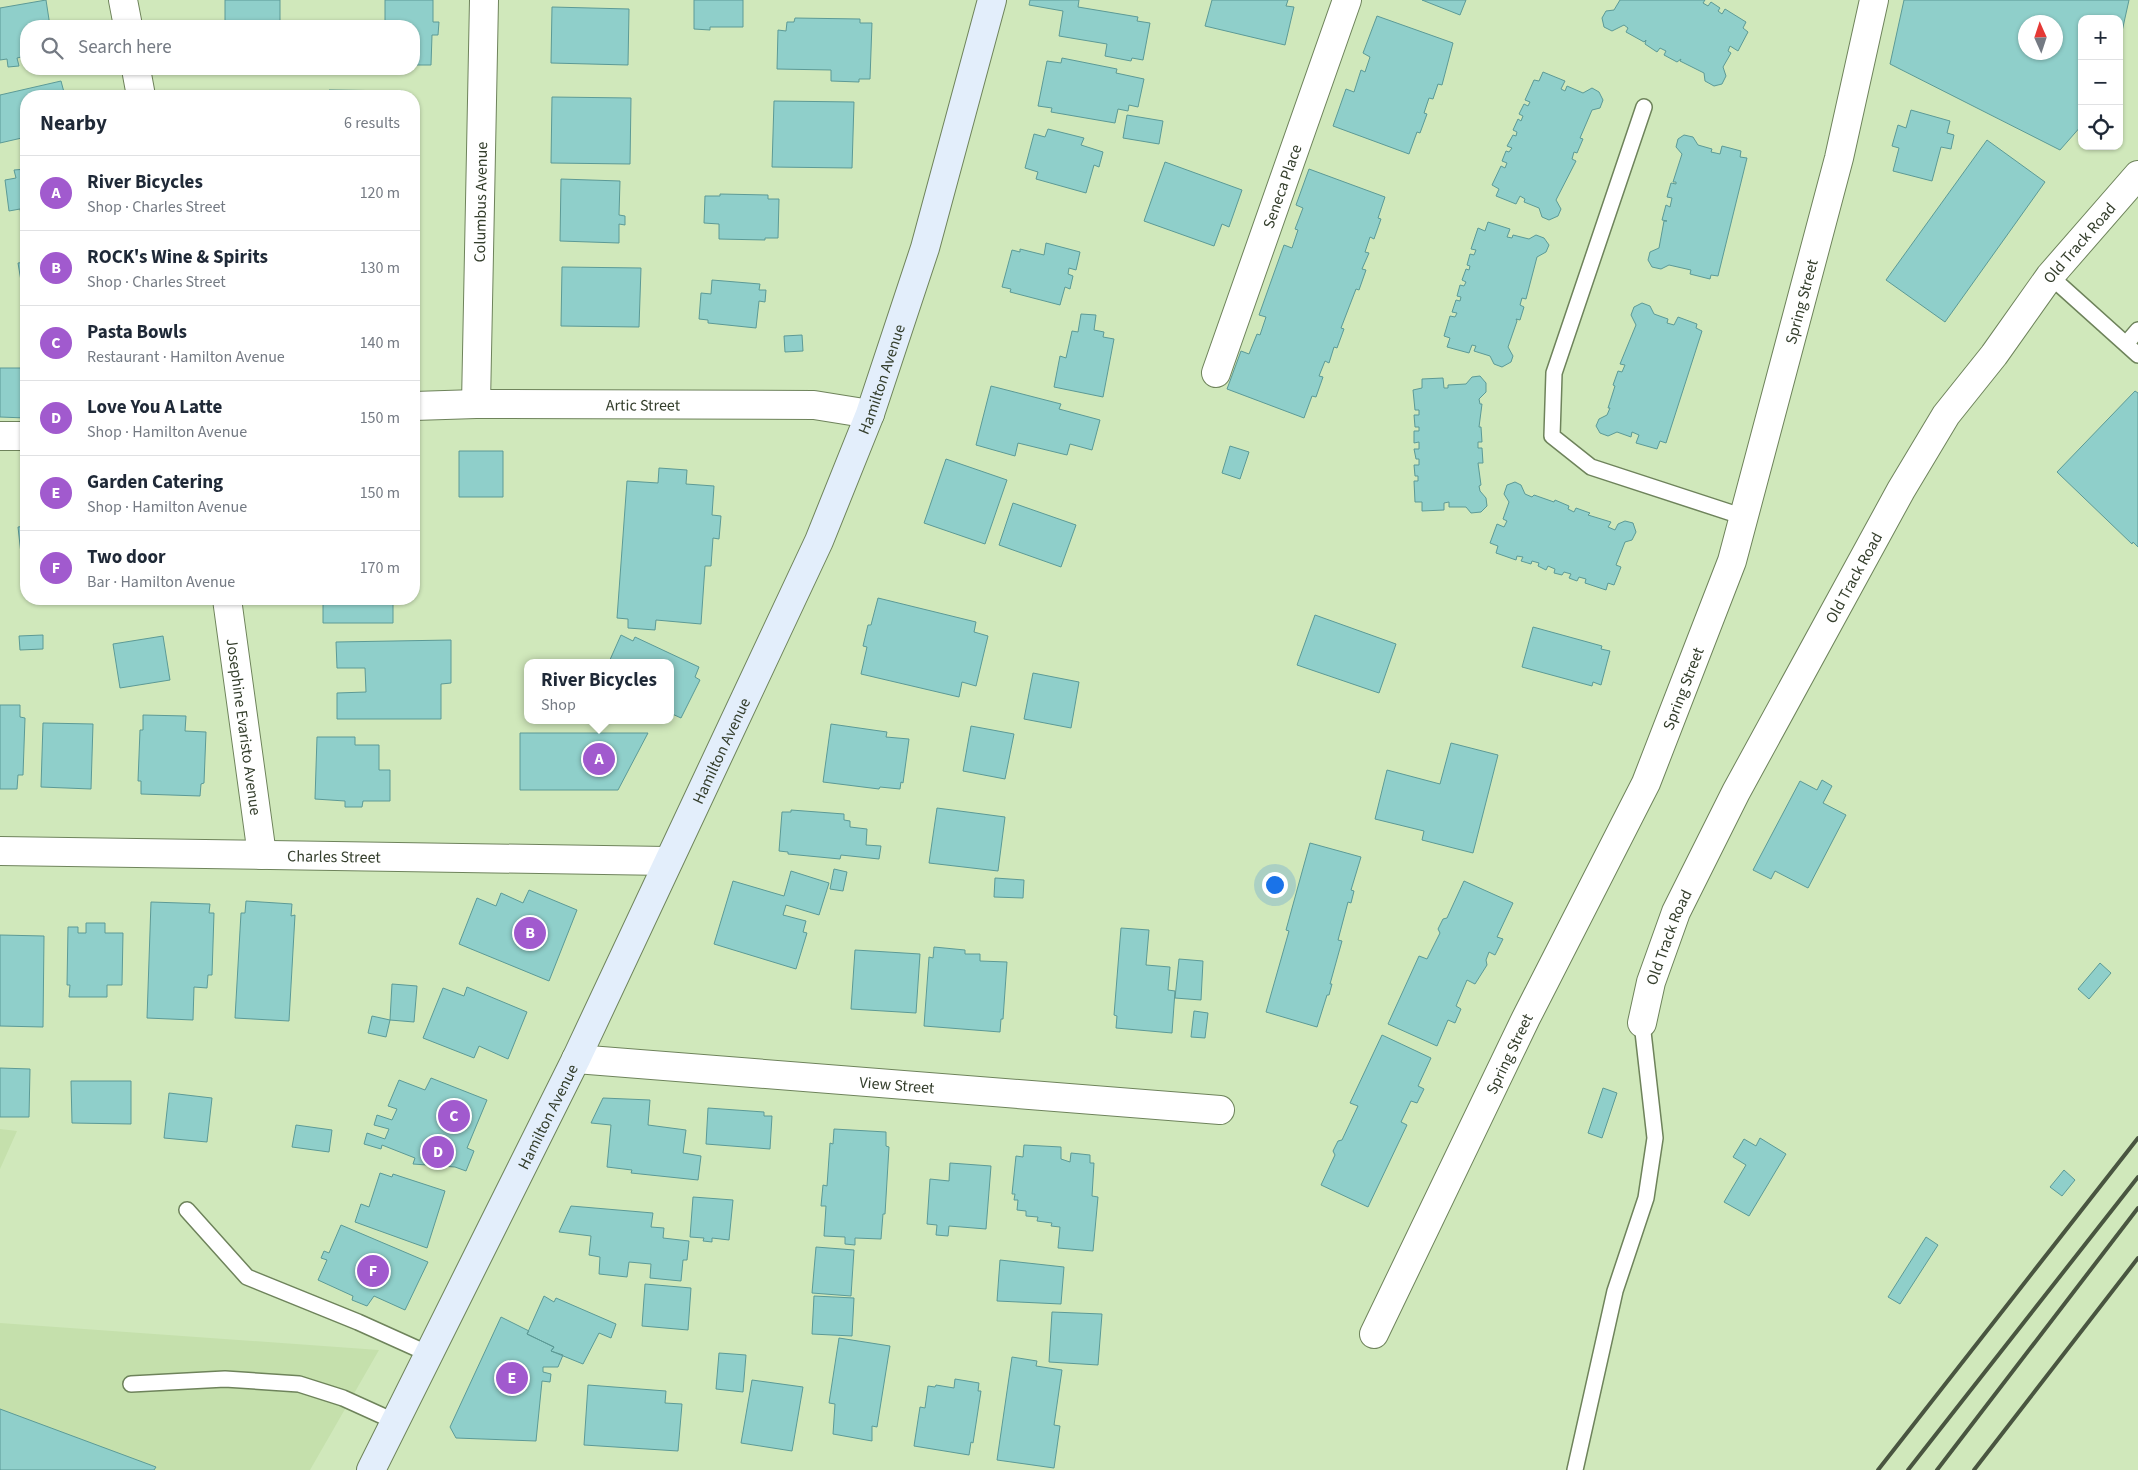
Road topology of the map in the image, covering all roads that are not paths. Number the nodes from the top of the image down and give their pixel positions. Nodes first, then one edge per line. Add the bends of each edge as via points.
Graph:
1 (123, 0) edge
2 (484, 0) edge
3 (992, 0) edge
4 (1347, 0) edge
5 (1874, 0) edge
6 (127, 20) edge
7 (137, 75) edge
8 (140, 90) edge
9 (1644, 107) dead end
10 (2138, 174) edge
11 (2050, 276) junction
12 (2138, 330) edge
13 (2126, 344) junction
14 (2138, 356) edge
15 (1216, 373) dead end
16 (476, 404) junction
17 (420, 406) edge
18 (870, 414) junction
19 (0, 436) edge
20 (20, 436) edge
21 (1744, 517) junction
22 (228, 605) edge
23 (0, 851) edge
24 (262, 855) junction
25 (668, 861) junction
26 (1642, 1023) joint
27 (576, 1059) junction
28 (1220, 1110) dead end
29 (187, 1210) dead end
30 (1374, 1334) dead end
31 (429, 1354) junction
32 (131, 1384) dead end
33 (396, 1422) junction
34 (372, 1470) edge
35 (1575, 1470) edge

1 - 6 street
2 - 16 street, Columbus Avenue
3 - 18 main road, Hamilton Avenue via 925,248
4 - 15 street, Seneca Place
5 - 21 street, Spring Street via 1839,158
7 - 8 street
9 - 21 lane via 1554,373 1552,436 1591,467
10 - 11 street, Old Track Road
11 - 13 lane
11 - 26 street, Old Track Road via 1946,415 1842,596 1736,792 1676,912 1650,982
12 - 13 lane
13 - 14 lane
16 - 17 street, Artic Street
16 - 18 street, Artic Street via 814,405
18 - 25 main road, Hamilton Avenue via 819,541
19 - 20 street
21 - 30 street, Spring Street via 1732,561 1646,783 1526,1018
22 - 24 street, Josephine Evaristo Avenue
23 - 24 street, Charles Street
24 - 25 street, Charles Street
25 - 27 main road, Hamilton Avenue
26 - 35 lane via 1655,1138 1646,1198 1615,1291
27 - 28 street, View Street
27 - 31 main road, Hamilton Avenue
29 - 31 lane via 247,1276
31 - 33 main road, Hamilton Avenue
32 - 33 lane via 225,1379 299,1384 343,1398
33 - 34 main road, Hamilton Avenue

